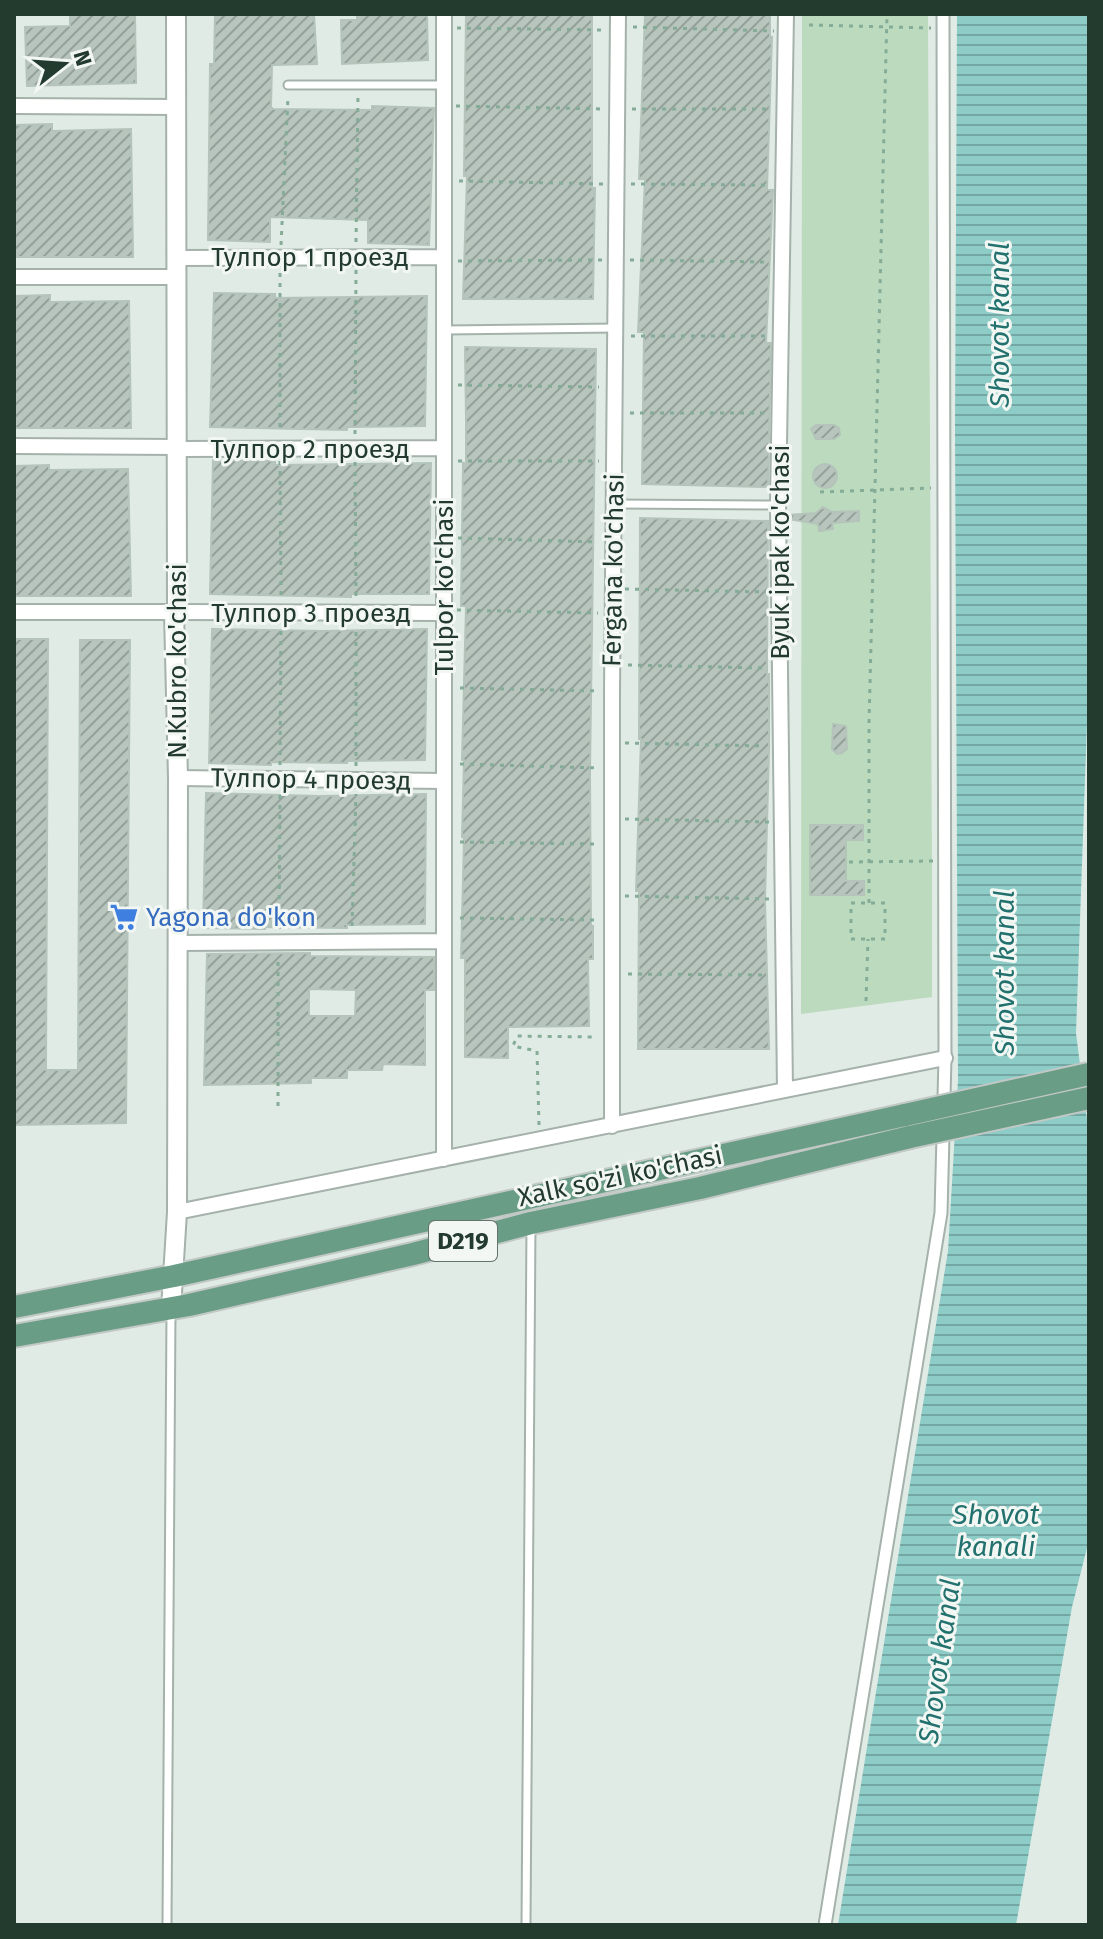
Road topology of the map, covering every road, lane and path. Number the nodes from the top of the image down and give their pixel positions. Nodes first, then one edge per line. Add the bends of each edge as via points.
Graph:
1 (176, 14) edge
2 (786, 14) edge
3 (887, 14) edge
4 (943, 14) edge
5 (444, 21) edge
6 (618, 24) edge
7 (809, 25) dead end
8 (943, 28) junction
9 (786, 31) junction
10 (288, 85) joint
11 (358, 85) junction
12 (444, 85) junction
13 (14, 106) edge
14 (444, 106) junction
15 (177, 107) junction
16 (617, 109) junction
17 (785, 109) junction
18 (280, 257) junction
19 (356, 257) junction
20 (444, 257) junction
21 (177, 258) junction
22 (14, 277) edge
23 (177, 277) junction
24 (445, 330) junction
25 (615, 332) junction
26 (781, 336) junction
27 (444, 385) junction
28 (615, 387) junction
29 (615, 413) junction
30 (780, 413) junction
31 (14, 446) edge
32 (177, 448) junction
33 (355, 448) junction
34 (280, 449) junction
35 (444, 454) junction
36 (614, 461) junction
37 (943, 488) junction
38 (820, 492) dead end
39 (615, 504) junction
40 (778, 505) junction
41 (445, 537) junction
42 (614, 542) junction
43 (613, 589) junction
44 (779, 593) junction
45 (14, 612) edge
46 (176, 612) junction
47 (281, 612) junction
48 (446, 612) junction
49 (356, 613) junction
50 (613, 614) junction
51 (612, 665) junction
52 (780, 668) junction
53 (445, 688) junction
54 (612, 692) junction
55 (612, 742) junction
56 (781, 746) junction
57 (444, 764) junction
58 (612, 769) junction
59 (178, 778) junction
60 (280, 779) junction
61 (356, 780) junction
62 (444, 781) junction
63 (612, 819) junction
64 (782, 822) junction
65 (444, 841) junction
66 (613, 844) junction
67 (944, 860) junction
68 (849, 862) dead end
69 (869, 862) junction
70 (613, 896) junction
71 (783, 900) junction
72 (869, 903) junction
73 (444, 918) junction
74 (612, 921) junction
75 (868, 939) junction
76 (444, 941) junction
77 (279, 942) junction
78 (352, 942) junction
79 (177, 943) junction
80 (612, 974) junction
81 (783, 975) junction
82 (866, 1001) dead end
83 (612, 1038) junction
84 (945, 1058) junction
85 (1089, 1074) edge
86 (785, 1090) junction
87 (1089, 1098) edge
88 (278, 1106) dead end
89 (612, 1126) junction
90 (540, 1140) junction
91 (444, 1159) junction
92 (177, 1212) junction
93 (531, 1223) junction
94 (174, 1276) junction
95 (14, 1307) edge
96 (171, 1309) junction
97 (14, 1336) edge
98 (167, 1925) edge
99 (526, 1925) edge
100 (825, 1925) edge

1 - 15 street, N.Kubro ko'chasi
2 - 9 street, Byuk ipak ko'chasi
3 - 69 path
4 - 8 street
5 - 6 path
5 - 12 street, Tulpor ko'chasi
6 - 9 path
6 - 16 street, Fergana ko'chasi
7 - 8 path
8 - 37 street
9 - 17 street, Byuk ipak ko'chasi
10 - 11 lane
10 - 18 path
11 - 12 lane
11 - 19 path
12 - 14 street, Tulpor ko'chasi
13 - 15 street
14 - 16 path
14 - 20 street, Tulpor ko'chasi
15 - 21 street, N.Kubro ko'chasi
16 - 17 path
16 - 25 street, Fergana ko'chasi
17 - 26 street, Byuk ipak ko'chasi
18 - 19 street, Тулпор 1 проезд
18 - 21 street, Тулпор 1 проезд
18 - 34 path
19 - 20 street, Тулпор 1 проезд
19 - 33 path
20 - 24 street, Tulpor ko'chasi
21 - 23 street, N.Kubro ko'chasi
22 - 23 street
23 - 32 street, N.Kubro ko'chasi
24 - 25 lane
24 - 27 street, Tulpor ko'chasi
25 - 26 path
25 - 28 street, Fergana ko'chasi
26 - 30 street, Byuk ipak ko'chasi
27 - 28 path
27 - 35 street, Tulpor ko'chasi
28 - 29 street, Fergana ko'chasi
29 - 30 path
29 - 36 street, Fergana ko'chasi
30 - 40 street, Byuk ipak ko'chasi
31 - 32 street, Тулпор 2 проезд
32 - 34 street, Тулпор 2 проезд
32 - 46 street, N.Kubro ko'chasi
33 - 34 street, Тулпор 2 проезд
33 - 35 street, Тулпор 2 проезд
33 - 49 path
34 - 47 path
35 - 36 path
35 - 41 street, Tulpor ko'chasi
36 - 39 street, Fergana ko'chasi
37 - 38 path
37 - 67 street
39 - 40 lane
39 - 42 street, Fergana ko'chasi
40 - 44 street, Byuk ipak ko'chasi
41 - 42 path
41 - 48 street, Tulpor ko'chasi
42 - 43 street, Fergana ko'chasi
43 - 44 path
43 - 50 street, Fergana ko'chasi
44 - 52 street, Byuk ipak ko'chasi
45 - 46 street, Тулпор 3 проезд
46 - 47 street, Тулпор 3 проезд
46 - 59 street, N.Kubro ko'chasi
47 - 49 street, Тулпор 3 проезд
47 - 60 path
48 - 49 street, Тулпор 3 проезд
48 - 50 path
48 - 53 street, Tulpor ko'chasi
49 - 61 path
50 - 51 street, Fergana ko'chasi
51 - 52 path
51 - 54 street, Fergana ko'chasi
52 - 56 street, Byuk ipak ko'chasi
53 - 54 path
53 - 57 street, Tulpor ko'chasi
54 - 55 street, Fergana ko'chasi
55 - 56 path
55 - 58 street, Fergana ko'chasi
56 - 64 street, Byuk ipak ko'chasi
57 - 58 path
57 - 62 street, Tulpor ko'chasi
58 - 63 street, Fergana ko'chasi
59 - 60 street, Тулпор 4 проезд
59 - 79 street, N.Kubro ko'chasi
60 - 61 street, Тулпор 4 проезд
60 - 77 path
61 - 62 street, Тулпор 4 проезд
61 - 78 path
62 - 65 street, Tulpor ko'chasi
63 - 64 path
63 - 66 street, Fergana ko'chasi
64 - 71 street, Byuk ipak ko'chasi
65 - 66 path
65 - 73 street, Tulpor ko'chasi
66 - 70 street, Fergana ko'chasi
67 - 69 path
67 - 84 street
68 - 69 path
69 - 72 path
70 - 71 path
70 - 74 street, Fergana ko'chasi
71 - 81 street, Byuk ipak ko'chasi
72 - 75 path via 885,903 885,939
72 - 75 path via 851,903 851,939
73 - 74 path
73 - 76 street, Tulpor ko'chasi
74 - 80 street, Fergana ko'chasi
75 - 82 path
76 - 78 street
76 - 91 street, Tulpor ko'chasi
77 - 78 street
77 - 79 street
77 - 88 path
79 - 92 street, N.Kubro ko'chasi
80 - 81 path
80 - 83 street, Fergana ko'chasi
81 - 86 street, Byuk ipak ko'chasi
83 - 89 street, Fergana ko'chasi
83 - 90 path via 517,1036 513,1046 537,1051
84 - 86 street
84 - 100 street via 941,1213
85 - 94 main road, Xalk so'zi ko'chasi / D219, bridge
86 - 89 street
87 - 93 main road, Xalk so'zi ko'chasi / D219, bridge
89 - 90 street
90 - 91 street
91 - 92 street
92 - 94 street, N.Kubro ko'chasi
93 - 96 main road, Xalk so'zi ko'chasi / D219
93 - 99 lane
94 - 95 main road, Xalk so'zi ko'chasi / D219
94 - 96 street, N.Kubro ko'chasi
96 - 97 main road, Xalk so'zi ko'chasi / D219
96 - 98 lane

